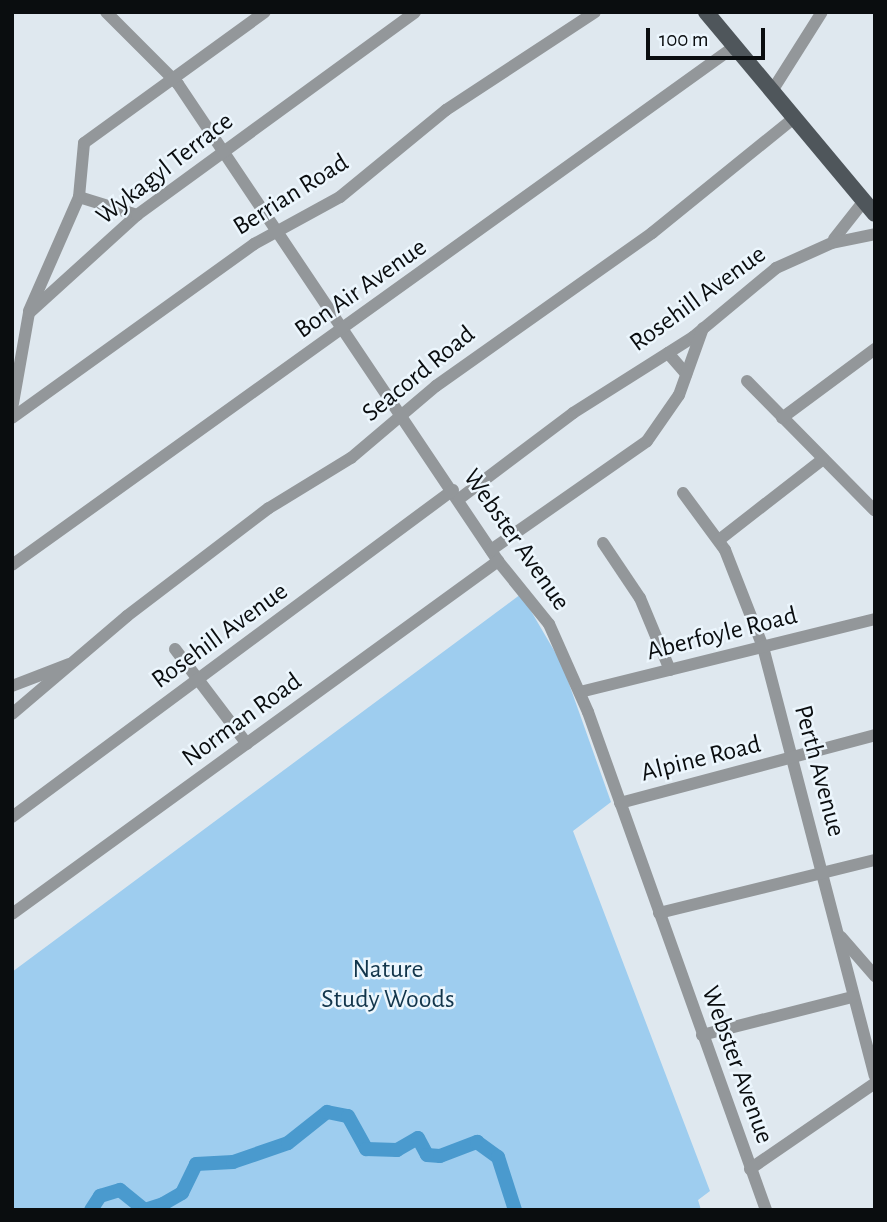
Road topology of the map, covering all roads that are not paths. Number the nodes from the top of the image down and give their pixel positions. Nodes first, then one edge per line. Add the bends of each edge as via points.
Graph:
1 (265, 12) edge
2 (415, 12) edge
3 (595, 12) edge
4 (706, 12) edge
5 (822, 12) edge
6 (107, 13) edge
7 (734, 47) junction
8 (174, 79) junction
9 (772, 91) junction
10 (794, 118) junction
11 (223, 152) junction
12 (79, 197) junction
13 (870, 208) edge
14 (137, 215) junction
15 (278, 232) junction
16 (875, 234) edge
17 (832, 243) junction
18 (29, 313) junction
19 (703, 328) junction
20 (344, 329) junction
21 (875, 349) edge
22 (668, 353) junction
23 (686, 374) junction
24 (747, 382) dead end
25 (12, 409) edge
26 (403, 415) junction
27 (12, 418) edge
28 (782, 418) junction
29 (823, 458) junction
30 (684, 493) dead end
31 (456, 494) junction
32 (875, 511) edge
33 (719, 540) junction
34 (603, 543) dead end
35 (494, 555) junction
36 (12, 565) edge
37 (875, 619) edge
38 (763, 647) junction
39 (176, 649) dead end
40 (72, 663) junction
41 (670, 670) junction
42 (198, 679) junction
43 (12, 686) edge
44 (580, 692) junction
45 (12, 714) edge
46 (875, 735) edge
47 (247, 744) junction
48 (793, 759) junction
49 (620, 803) junction
50 (12, 817) edge
51 (875, 860) edge
52 (822, 873) junction
53 (659, 913) junction
54 (12, 914) edge
55 (832, 914) junction
56 (875, 976) edge
57 (852, 997) junction
58 (702, 1035) junction
59 (875, 1076) edge
60 (875, 1083) edge
61 (750, 1170) junction
62 (766, 1210) edge

1 - 8 street
2 - 11 street, Wykagyl Terrace
3 - 15 street, Berrian Road via 446,110 340,197
4 - 7 main road
5 - 9 street
6 - 8 street, Webster Avenue
7 - 9 main road
7 - 20 street, Bon Air Avenue
8 - 11 street, Webster Avenue
8 - 12 street via 84,144
9 - 10 main road
10 - 13 main road
10 - 26 street, Seacord Road via 652,233 522,321
11 - 14 street, Wykagyl Terrace
11 - 15 street, Webster Avenue
12 - 14 street
12 - 18 street
13 - 17 street, Rosehill Avenue
14 - 18 street, Wykagyl Terrace
15 - 20 street, Webster Avenue
15 - 27 street, Berrian Road
16 - 17 street, Rosehill Avenue
17 - 19 street, Rosehill Avenue via 776,268
18 - 25 street
19 - 22 street, Rosehill Avenue
19 - 23 street, Norman Road
20 - 26 street, Webster Avenue
20 - 36 street, Bon Air Avenue
21 - 28 street
22 - 23 street
22 - 31 street, Rosehill Avenue
23 - 35 street, Norman Road via 647,441
24 - 28 street
26 - 31 street, Webster Avenue
26 - 40 street, Seacord Road via 351,458 252,520
28 - 29 street
29 - 32 street
29 - 33 street
30 - 33 street, Perth Avenue
31 - 35 street, Webster Avenue
31 - 42 street, Rosehill Avenue
33 - 38 street, Perth Avenue
34 - 41 street via 640,598
35 - 44 street, Webster Avenue via 533,598
35 - 47 street, Norman Road
37 - 38 street, Aberfoyle Road
38 - 41 street, Aberfoyle Road
38 - 48 street, Perth Avenue
39 - 42 street
40 - 43 street, Seacord Road
40 - 45 street, Seacord Road
41 - 44 street, Aberfoyle Road
42 - 47 street
42 - 50 street, Rosehill Avenue
44 - 49 street, Webster Avenue
46 - 48 street, Alpine Road
47 - 54 street, Norman Road
48 - 49 street, Alpine Road
48 - 52 street, Perth Avenue
49 - 53 street, Webster Avenue
51 - 52 street
52 - 53 street
52 - 55 street, Perth Avenue
53 - 58 street, Webster Avenue
55 - 56 street via 853,956
55 - 57 street, Perth Avenue
57 - 58 street
57 - 59 street, Perth Avenue
58 - 61 street, Webster Avenue
60 - 61 street
61 - 62 street, Webster Avenue

